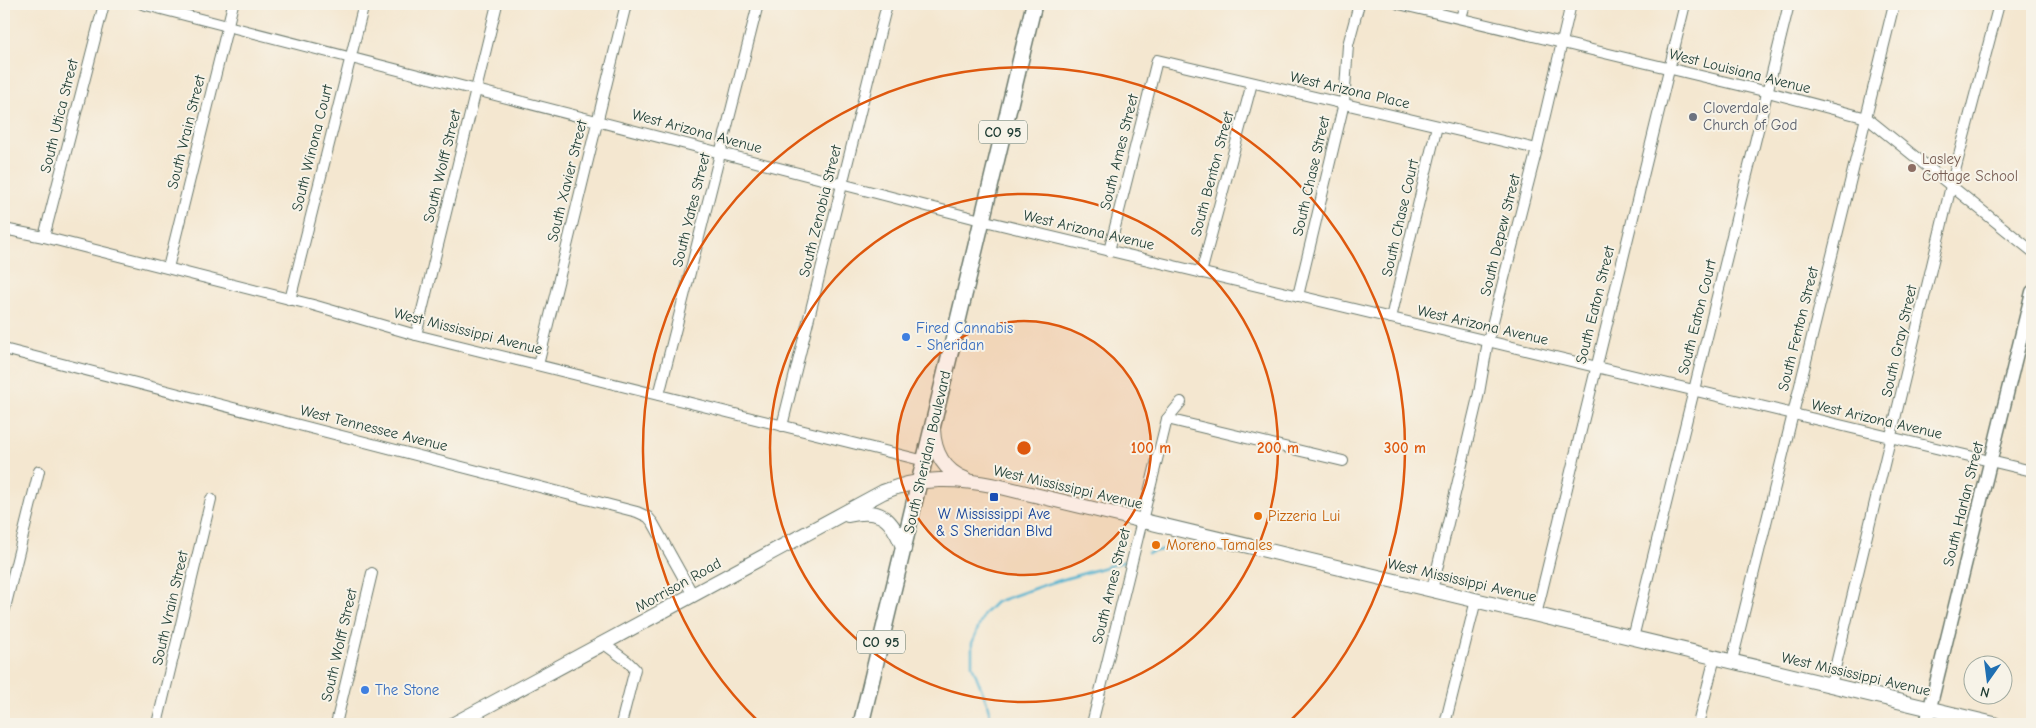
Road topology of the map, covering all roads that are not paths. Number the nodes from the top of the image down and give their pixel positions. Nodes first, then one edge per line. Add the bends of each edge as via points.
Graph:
1 (104, 4) edge
2 (142, 4) edge
3 (233, 4) edge
4 (364, 4) edge
5 (497, 4) edge
6 (626, 4) edge
7 (758, 4) edge
8 (887, 4) edge
9 (1034, 4) edge
10 (1359, 4) edge
11 (1399, 4) edge
12 (1465, 4) edge
13 (1570, 4) edge
14 (1685, 4) edge
15 (1789, 4) edge
16 (1894, 4) edge
17 (1998, 4) edge
18 (1461, 18) junction
19 (227, 26) junction
20 (1562, 43) junction
21 (350, 57) junction
22 (1157, 60) joint
23 (1670, 69) junction
24 (1252, 83) junction
25 (475, 89) junction
26 (1768, 92) junction
27 (1344, 103) junction
28 (1867, 118) junction
29 (597, 120) junction
30 (1437, 126) junction
31 (1537, 149) junction
32 (721, 153) junction
33 (842, 184) junction
34 (1951, 186) junction
35 (982, 220) junction
36 (4, 229) edge
37 (44, 236) junction
38 (1109, 250) junction
39 (2032, 251) edge
40 (168, 268) junction
41 (1201, 272) junction
42 (2032, 292) edge
43 (1298, 296) junction
44 (290, 300) junction
45 (1391, 318) junction
46 (416, 335) junction
47 (1488, 341) junction
48 (4, 349) edge
49 (538, 366) junction
50 (1595, 367) junction
51 (1694, 390) junction
52 (659, 395) junction
53 (1182, 402) dead end
54 (1792, 414) junction
55 (1167, 420) junction
56 (782, 426) junction
57 (932, 428) junction
58 (1891, 438) junction
59 (1343, 461) dead end
60 (1990, 461) junction
61 (925, 462) junction
62 (39, 471) dead end
63 (2032, 471) edge
64 (920, 481) junction
65 (970, 481) junction
66 (211, 499) dead end
67 (835, 518) junction
68 (1143, 521) junction
69 (904, 549) junction
70 (372, 573) dead end
71 (1432, 590) junction
72 (693, 595) junction
73 (1476, 600) junction
74 (4, 612) edge
75 (1536, 615) junction
76 (1633, 638) junction
77 (604, 644) junction
78 (1714, 657) junction
79 (1732, 661) junction
80 (1831, 685) junction
81 (1930, 708) junction
82 (157, 724) edge
83 (336, 724) edge
84 (454, 724) edge
85 (621, 724) edge
86 (861, 724) edge
87 (1092, 724) edge
88 (1444, 724) edge
89 (1698, 724) edge
90 (1926, 724) edge
91 (1994, 724) edge

1 - 37 street, South Utica Street
2 - 19 street, West Arizona Avenue
3 - 19 street, South Vrain Street
4 - 21 street, South Winona Court
5 - 25 street, South Wolff Street
6 - 29 street, South Xavier Street
7 - 32 street, South Yates Street
8 - 33 street, South Zenobia Street
9 - 35 main road, South Sheridan Boulevard / CO 95
10 - 27 street, South Chase Street via 1348,45
11 - 18 street, West Louisiana Avenue
12 - 18 street
13 - 20 street, South Depew Street
14 - 23 street, South Eaton Street
15 - 26 street, South Eaton Court
16 - 28 street, South Fenton Street
17 - 34 street, South Gray Street
18 - 20 street, West Louisiana Avenue
19 - 21 street, West Arizona Avenue
19 - 40 street, South Vrain Street
20 - 23 street, West Louisiana Avenue
20 - 31 street, South Depew Street
21 - 25 street, West Arizona Avenue
21 - 44 street, South Winona Court
22 - 24 street, West Arizona Place
22 - 38 street, South Ames Street
23 - 26 street, West Louisiana Avenue
23 - 50 street, South Eaton Street
24 - 27 street, West Arizona Place
24 - 41 street, South Benton Street
25 - 29 street, West Arizona Avenue
25 - 46 street, South Wolff Street
26 - 28 street, West Louisiana Avenue
26 - 51 street, South Eaton Court
27 - 30 street, West Arizona Place
27 - 43 street, South Chase Street
28 - 34 street, West Louisiana Avenue
28 - 54 street, South Fenton Street
29 - 32 street, West Arizona Avenue
29 - 49 street, South Xavier Street
30 - 31 street, West Arizona Place
30 - 45 street, South Chase Court
31 - 47 street, South Depew Street
32 - 33 street, West Arizona Avenue
32 - 52 street, South Yates Street
33 - 35 street, West Arizona Avenue
33 - 56 street, South Zenobia Street
34 - 39 street, West Louisiana Avenue
34 - 58 street, South Gray Street
35 - 38 street, West Arizona Avenue
35 - 57 main road, South Sheridan Boulevard / CO 95
36 - 37 street, West Mississippi Avenue
37 - 40 street, West Mississippi Avenue
38 - 41 street, West Arizona Avenue
40 - 44 street, West Mississippi Avenue
41 - 43 street, West Arizona Avenue
42 - 60 street, South Harlan Street
43 - 45 street, West Arizona Avenue
44 - 46 street, West Mississippi Avenue
45 - 47 street, West Arizona Avenue
46 - 49 street, West Mississippi Avenue
47 - 50 street, West Arizona Avenue
47 - 71 street, South Depew Street via 1479,393
48 - 72 street, West Tennessee Avenue via 637,512 653,523
49 - 52 street, West Mississippi Avenue
50 - 51 street, West Arizona Avenue
50 - 75 street, South Eaton Street
51 - 54 street, West Arizona Avenue
51 - 76 street, South Eaton Court
52 - 56 street, West Mississippi Avenue
53 - 55 street, South Ames Street
54 - 58 street, West Arizona Avenue
54 - 79 street, South Fenton Street
55 - 59 street
55 - 68 street, South Ames Street
56 - 61 street, West Mississippi Avenue
57 - 61 main road, South Sheridan Boulevard / CO 95
57 - 65 main road via 942,462 953,473
58 - 60 street, West Arizona Avenue
58 - 80 street, South Gray Street
60 - 63 street, West Arizona Avenue
60 - 81 street, South Harlan Street
61 - 64 main road, South Sheridan Boulevard / CO 95
62 - 74 street
64 - 65 main road, West Mississippi Avenue
64 - 67 main road, Morrison Road via 883,492
64 - 69 main road, South Sheridan Boulevard / CO 95
65 - 68 main road, West Mississippi Avenue
66 - 82 street, South Vrain Street
67 - 69 main road via 862,512 880,515 892,524
67 - 72 main road, Morrison Road
68 - 71 main road, West Mississippi Avenue
68 - 87 street, South Ames Street
69 - 86 main road, South Sheridan Boulevard / CO 95
70 - 83 street, South Wolff Street
71 - 73 main road, West Mississippi Avenue
72 - 77 main road, Morrison Road
73 - 75 main road, West Mississippi Avenue
73 - 88 street
75 - 76 main road, West Mississippi Avenue
76 - 78 main road, West Mississippi Avenue
77 - 84 main road, Morrison Road
77 - 85 street via 635,669
78 - 79 main road, West Mississippi Avenue
78 - 89 street
79 - 80 main road, West Mississippi Avenue
80 - 81 main road, West Mississippi Avenue
81 - 90 street, South Harlan Street
81 - 91 main road, West Mississippi Avenue

